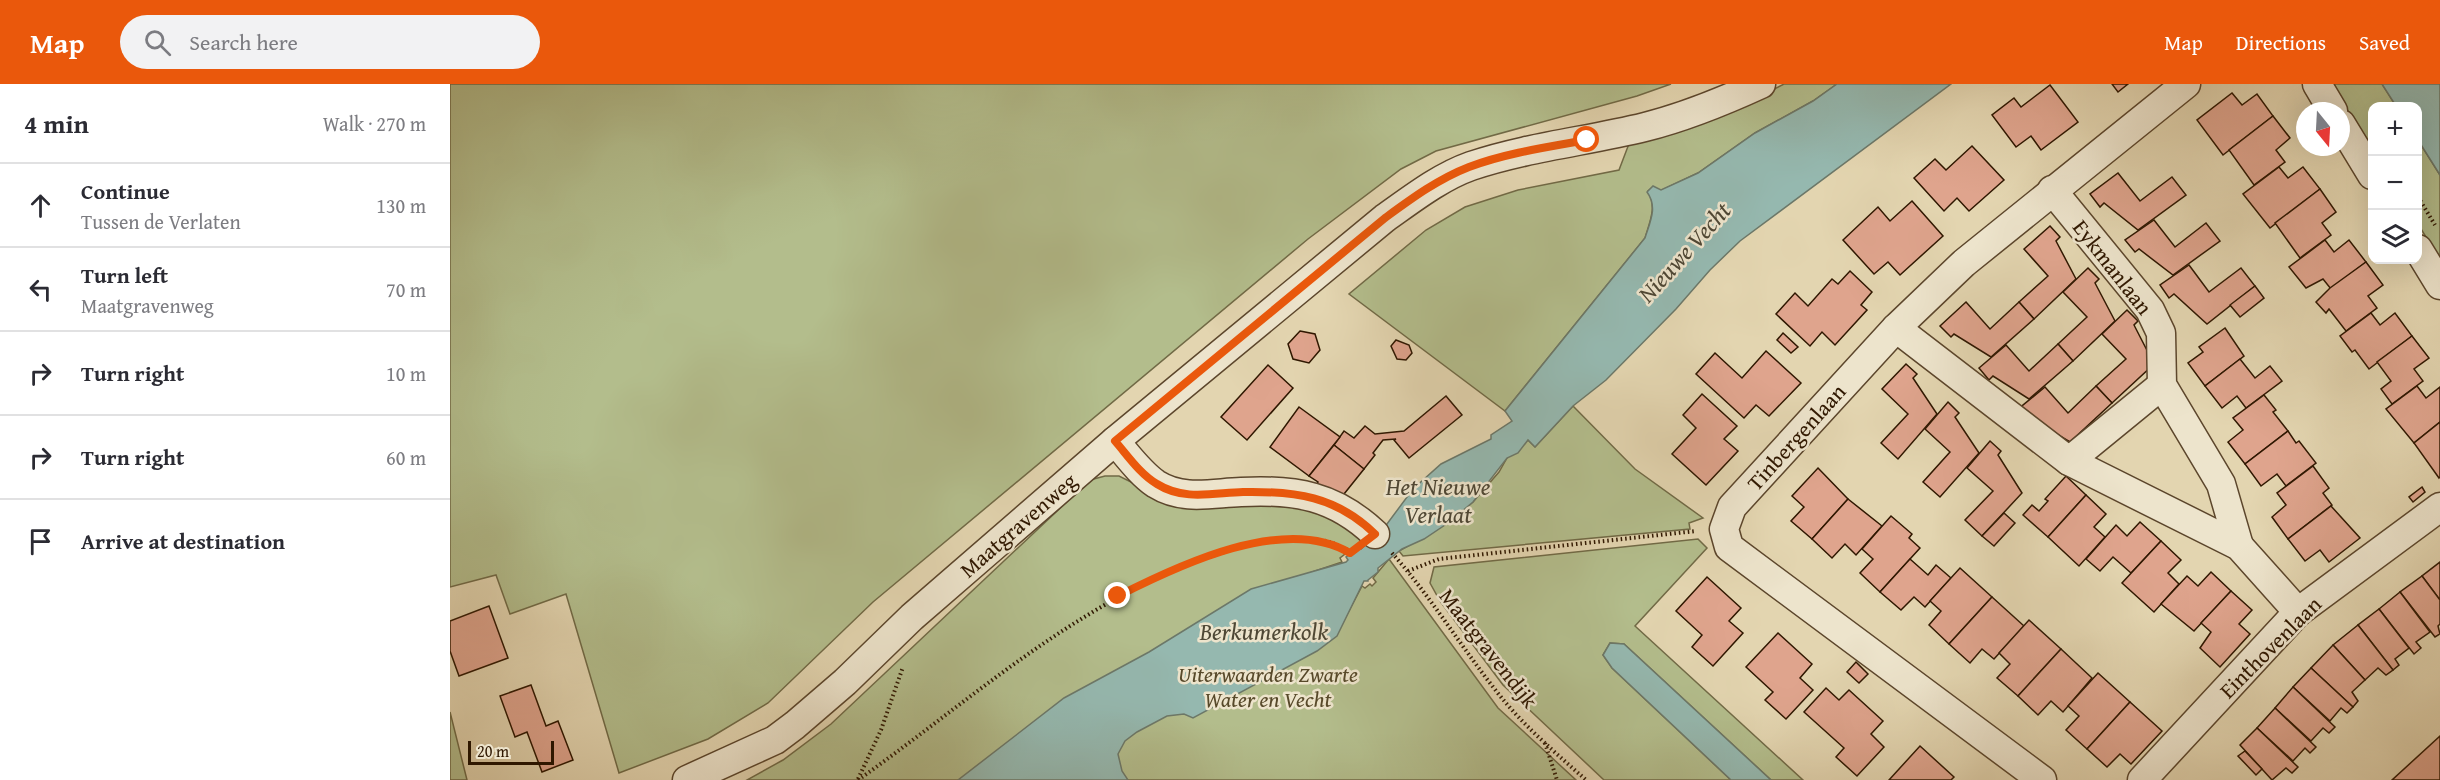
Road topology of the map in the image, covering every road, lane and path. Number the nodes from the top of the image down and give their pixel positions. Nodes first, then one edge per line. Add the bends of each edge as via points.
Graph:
1 (1761, 84) edge
2 (2186, 84) edge
3 (2317, 84) edge
4 (2328, 102) edge
5 (2350, 138) edge
6 (2368, 167) edge
7 (2052, 190) junction
8 (2422, 204) edge
9 (2440, 233) edge
10 (2422, 256) edge
11 (2440, 285) edge
12 (1896, 328) junction
13 (2162, 385) junction
14 (1115, 441) junction
15 (2069, 461) junction
16 (2440, 507) edge
17 (1724, 529) junction
18 (1375, 534) joint
19 (2239, 546) junction
20 (1395, 557) dead end
21 (1407, 571) junction
22 (2298, 612) junction
23 (903, 666) dead end
24 (1545, 742) junction
25 (687, 780) edge
26 (857, 780) edge
27 (1557, 780) edge
28 (1586, 780) edge
29 (2042, 780) edge
30 (2142, 780) edge

1 - 14 street, Maatgravenweg via 1677,118 1514,154 1470,167 1438,183 1385,218
2 - 7 street, Tinbergenlaan
3 - 4 street
5 - 6 street
7 - 12 street, Tinbergenlaan via 1964,263
7 - 13 street, Eykmanlaan via 2150,310 2161,333
8 - 9 path
10 - 11 street
12 - 15 street, Eykmanlaan
12 - 17 street, Tinbergenlaan via 1732,507
13 - 15 street
13 - 19 street, Eykmanlaan via 2221,484
14 - 18 street via 1136,466 1157,484 1173,491 1192,496 1243,492 1311,496 1358,518
14 - 25 street, Maatgravenweg via 912,617 795,725 775,740
15 - 19 street, Eykmanlaan
16 - 22 street, Einthovenlaan
17 - 21 path via 1439,559
17 - 29 street via 1729,547
18 - 26 path via 1350,553 1335,544 1310,538 1273,540 1240,547 1154,578 1118,596 1010,665
19 - 22 street, Eykmanlaan
20 - 21 path, Maatgravendijk
21 - 24 path, Maatgravendijk via 1502,698
22 - 30 street, Einthovenlaan
23 - 26 path via 881,730
24 - 27 path
24 - 28 path, Maatgravendijk

